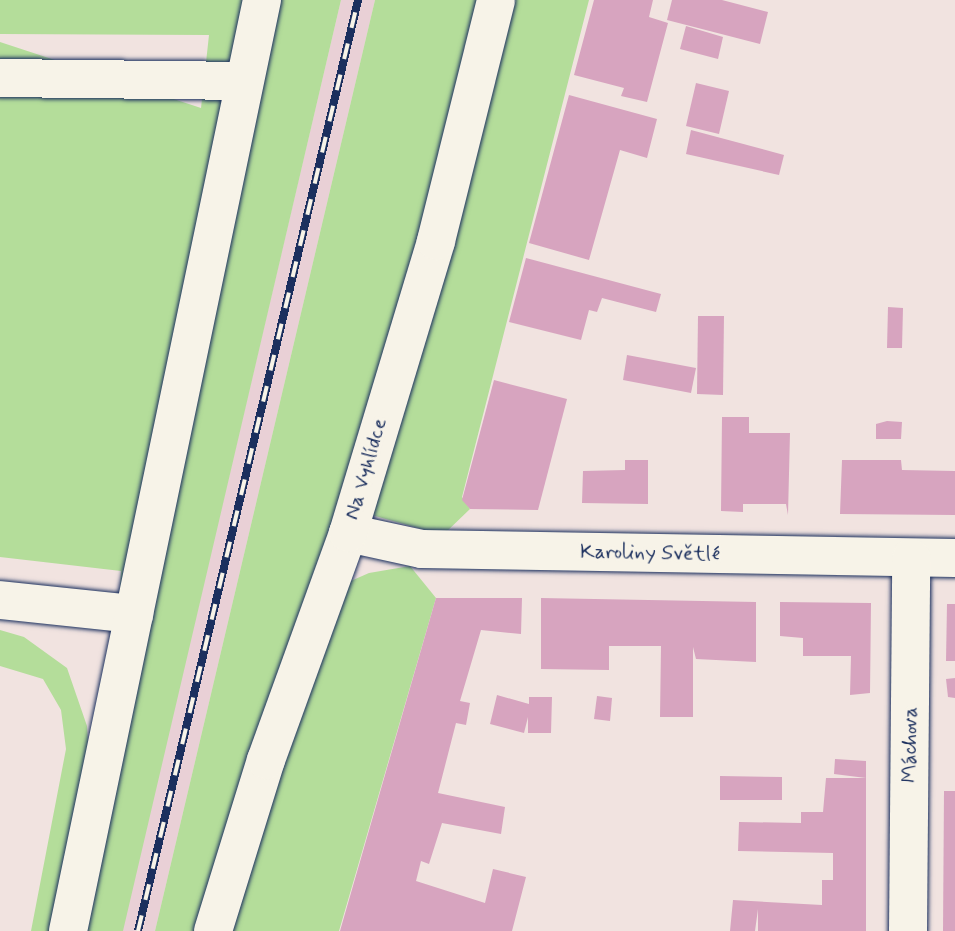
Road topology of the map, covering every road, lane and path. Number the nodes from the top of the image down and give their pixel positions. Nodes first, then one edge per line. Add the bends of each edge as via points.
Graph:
1 (262, 0) edge
2 (496, 0) edge
3 (0, 78) edge
4 (243, 81) junction
5 (348, 533) junction
6 (911, 558) junction
7 (955, 558) edge
8 (0, 600) edge
9 (134, 614) junction
10 (68, 931) edge
11 (213, 931) edge
12 (908, 931) edge

1 - 4 street
2 - 5 street, Na Vyhlídce via 436,241
3 - 4 street
4 - 9 street
5 - 6 street, Karoliny Světlé via 422,549
5 - 11 street, Na Vyhlídce via 266,760
6 - 7 street, Karoliny Světlé
6 - 12 street, Máchova
8 - 9 street
9 - 10 street

